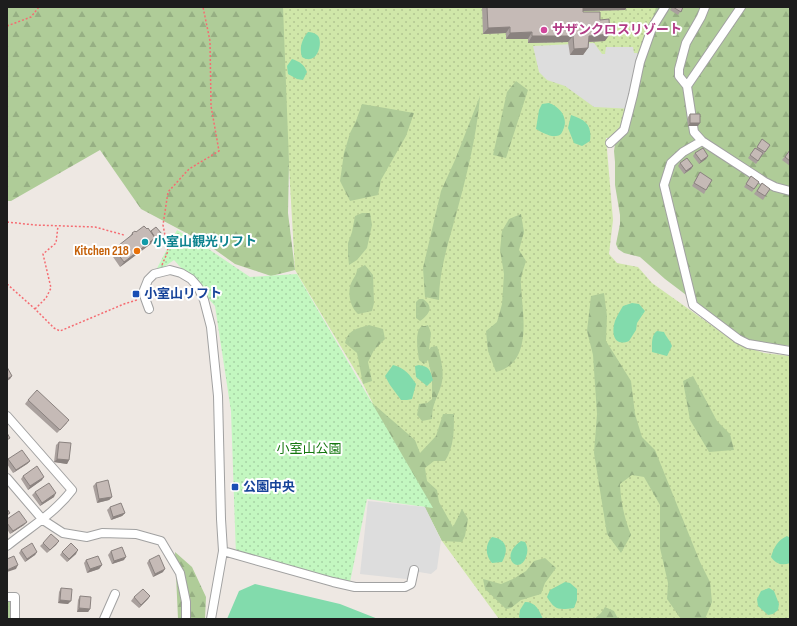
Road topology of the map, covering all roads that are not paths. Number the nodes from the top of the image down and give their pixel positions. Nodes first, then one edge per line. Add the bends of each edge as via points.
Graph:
1 (664, 7) edge
2 (705, 7) edge
3 (741, 7) edge
4 (687, 86) junction
5 (702, 141) junction
6 (610, 143) dead end
7 (790, 191) edge
8 (149, 309) dead end
9 (790, 351) edge
10 (7, 416) edge
11 (7, 478) edge
12 (43, 520) junction
13 (7, 546) edge
14 (223, 551) junction
15 (414, 570) dead end
16 (115, 594) dead end
17 (7, 597) edge
18 (15, 619) edge
19 (104, 619) edge
20 (186, 619) edge
21 (211, 619) edge

1 - 6 street via 652,28 640,62 624,130
2 - 4 street via 686,43 679,69 679,76
3 - 4 street
4 - 5 street via 694,132
5 - 7 street via 764,182 775,188
5 - 9 street via 683,152 671,163 664,185 693,305 748,344
8 - 14 street via 144,290 148,280 154,274 170,270 191,279 204,300 211,327 218,396
10 - 12 street via 72,490
11 - 12 street
12 - 13 street
12 - 20 street via 64,533 87,537 102,533 136,534 161,541 180,573 186,602
14 - 15 street via 355,586 405,587 411,584
14 - 21 street
16 - 19 street
17 - 18 street via 15,598

